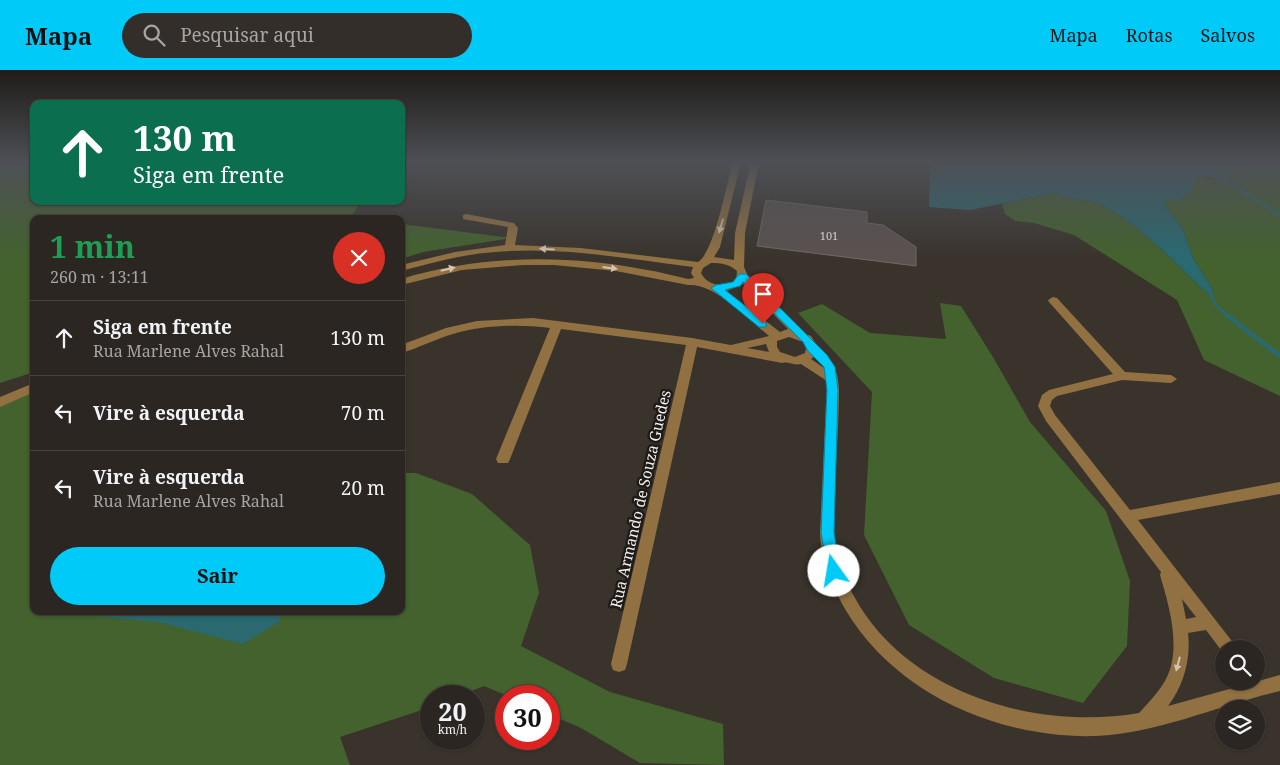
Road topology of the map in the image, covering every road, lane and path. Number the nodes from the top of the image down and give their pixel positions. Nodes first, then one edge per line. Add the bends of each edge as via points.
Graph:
1 (729, 194) edge
2 (748, 194) edge
3 (466, 217) dead end
4 (509, 248) junction
5 (703, 263) junction
6 (405, 267) edge
7 (741, 271) junction
8 (405, 279) edge
9 (701, 282) junction
10 (716, 288) junction
11 (1052, 300) dead end
12 (557, 325) junction
13 (801, 336) junction
14 (775, 338) junction
15 (692, 342) junction
16 (405, 348) edge
17 (730, 348) junction
18 (812, 349) junction
19 (782, 359) junction
20 (804, 360) junction
21 (1122, 376) junction
22 (1171, 379) dead end
23 (832, 380) junction
24 (30, 389) edge
25 (0, 402) edge
26 (504, 459) dead end
27 (1280, 488) edge
28 (1127, 516) junction
29 (1164, 565) junction
30 (1209, 622) junction
31 (1181, 627) junction
32 (1223, 640) edge
33 (619, 664) dead end
34 (1280, 683) edge
35 (1265, 684) edge
36 (1238, 690) edge
37 (1144, 719) junction

1 -> 5 street via 715,247
2 - 7 street via 740,233
3 - 4 street via 511,225
5 -> 4 street
4 - 6 street via 439,257
5 - 7 street via 724,260
5 - 9 street via 696,273
7 - 10 street via 736,284
7 - 13 street
8 -> 9 street via 461,266 527,260 595,266
9 - 10 street
10 - 14 street
11 - 21 street
12 - 15 street
12 - 16 street via 519,322 478,325 450,331
12 - 26 street
13 - 14 street via 789,333
13 - 18 street
14 - 17 street
14 - 19 street via 773,351
15 - 17 street
15 - 33 street, Rua Armando de Souza Guedes
17 - 19 street
18 - 20 street
18 - 23 street via 828,364
19 - 20 street
20 - 23 street
21 - 22 street
21 - 28 street via 1060,390 1048,395 1044,401 1050,418
23 - 37 street via 828,543 834,571 850,606 880,643 918,678 937,690 961,703 1010,718 1050,725 1097,727
24 - 25 street
27 - 28 street
28 - 29 street
29 - 30 street
29 - 31 street
30 - 31 street
30 - 32 street
31 -> 37 street via 1180,657 1172,686
34 - 35 street
36 - 37 street

